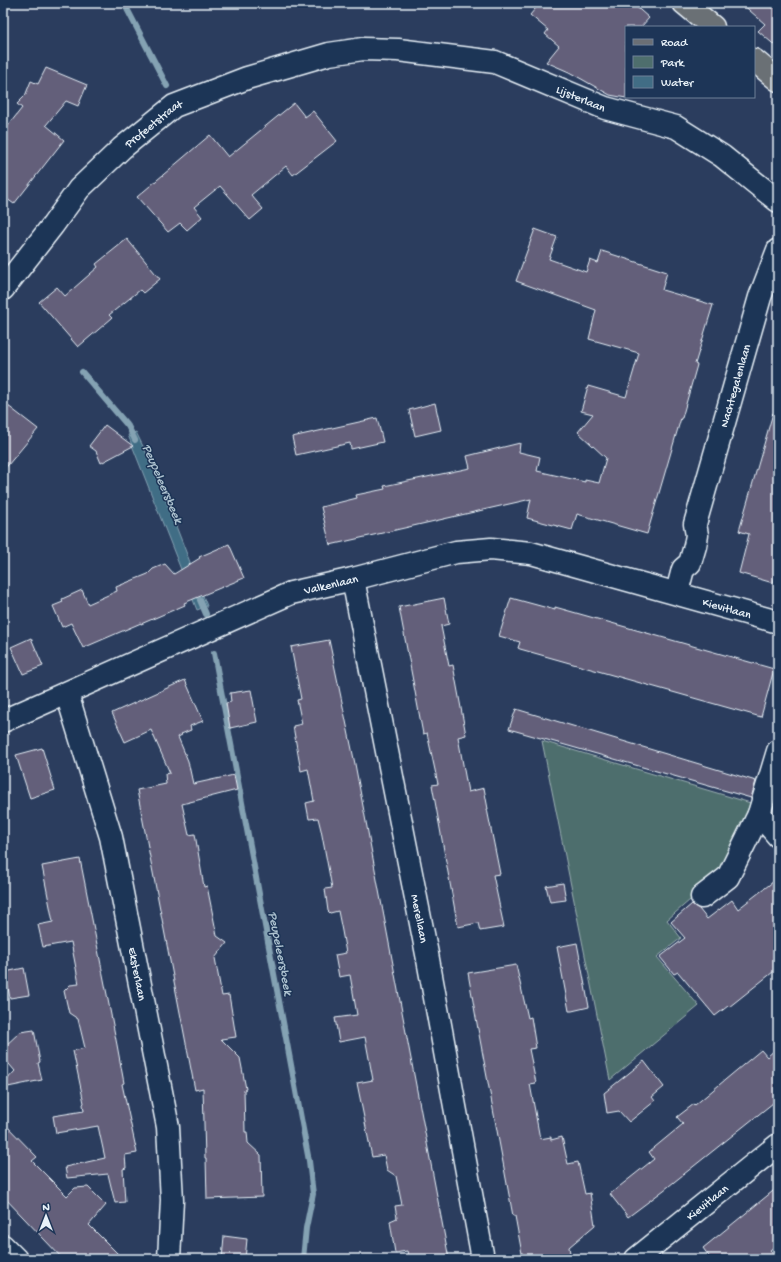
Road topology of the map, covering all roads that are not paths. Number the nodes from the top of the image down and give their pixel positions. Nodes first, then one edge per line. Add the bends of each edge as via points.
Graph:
1 (684, 3) edge
2 (712, 26) edge
3 (363, 49) joint
4 (755, 61) edge
5 (778, 80) edge
6 (778, 201) edge
7 (778, 250) edge
8 (3, 289) edge
9 (353, 579) junction
10 (677, 592) junction
11 (778, 622) edge
12 (67, 694) junction
13 (3, 721) edge
14 (778, 751) edge
15 (759, 814) junction
16 (778, 836) edge
17 (702, 897) dead end
18 (778, 1145) edge
19 (3, 1246) edge
20 (16, 1259) edge
21 (169, 1259) edge
22 (483, 1259) edge
23 (636, 1259) edge

1 - 2 main road
3 - 6 street, Lijsterlaan via 398,50 495,62 605,108 676,127 722,156
3 - 8 street, Profeetstraat via 329,54 247,78 174,106 122,148 79,189
4 - 5 main road
7 - 10 street, Nachtegalenlaan via 760,297 695,524 697,535 690,563 683,569
9 - 10 street, Valkenlaan via 456,552 490,549 531,553
9 - 12 street, Valkenlaan via 291,593
9 - 22 street, Merellaan via 427,954
10 - 11 street, Kievitlaan
12 - 13 street, Valkenlaan
12 - 21 street, Eksterlaan via 110,837 168,1127 172,1200
14 - 15 street
15 - 16 street
15 - 17 street via 728,877
18 - 23 street, Kievitlaan
19 - 20 street

